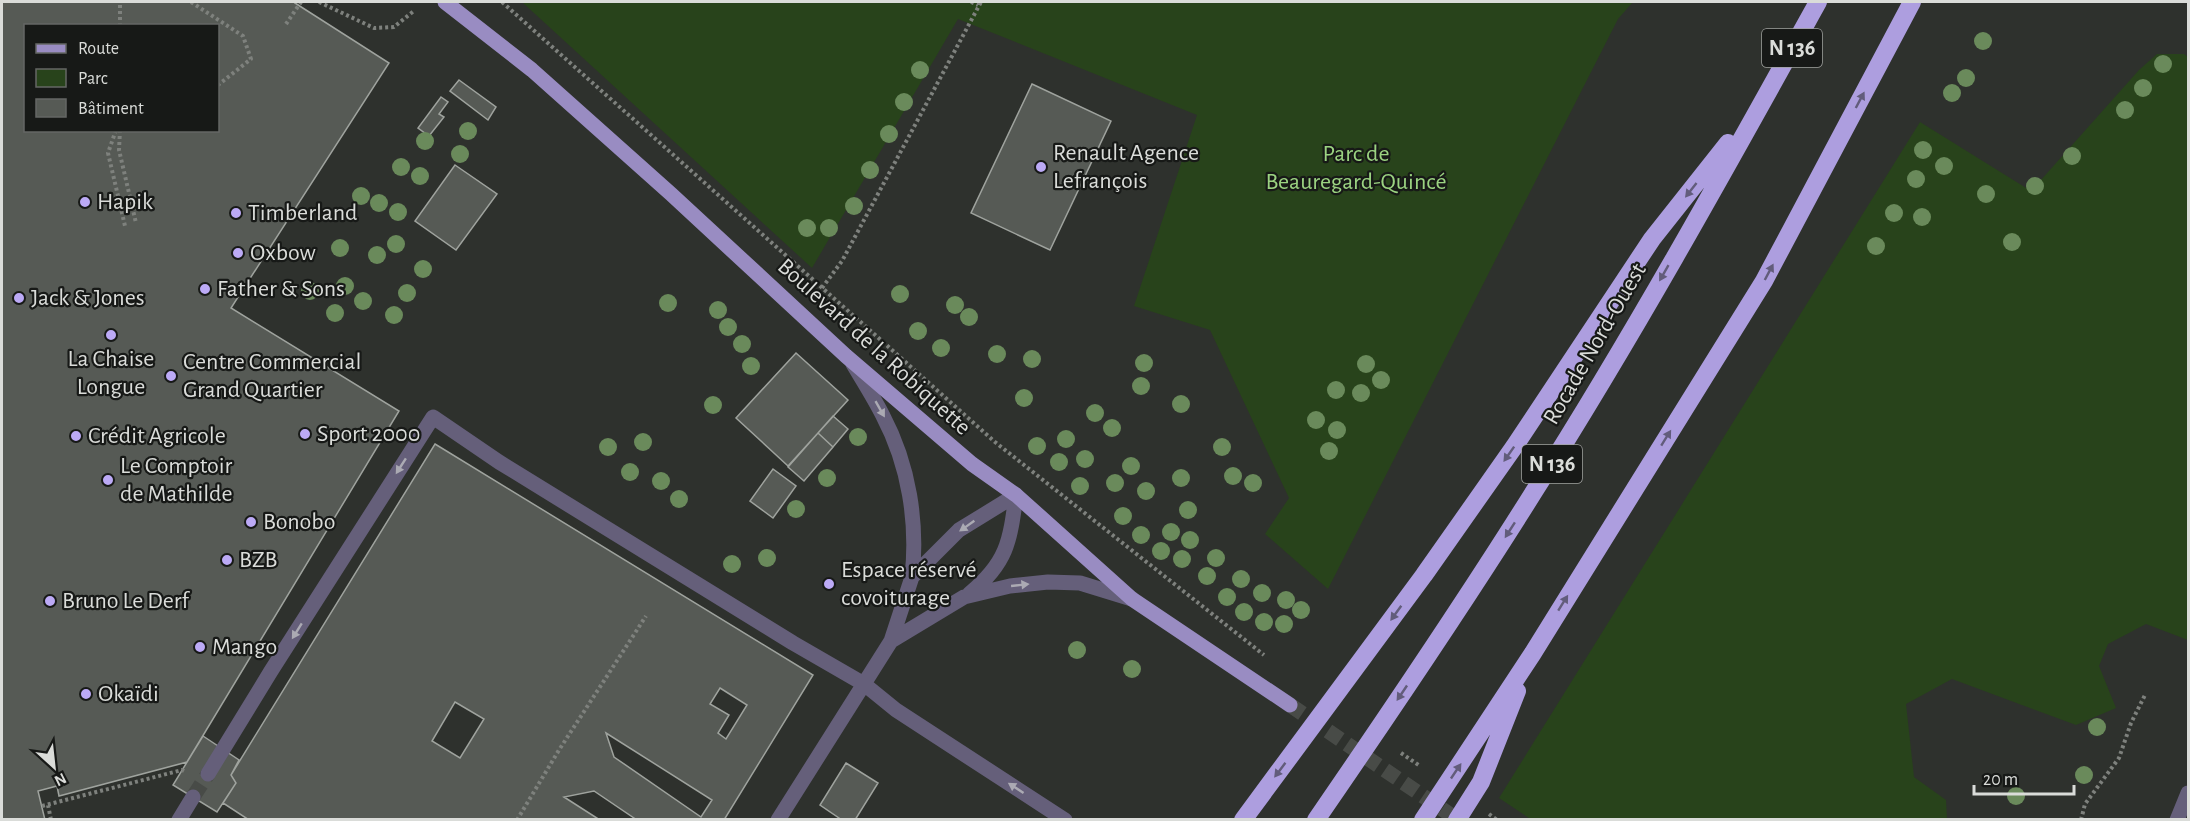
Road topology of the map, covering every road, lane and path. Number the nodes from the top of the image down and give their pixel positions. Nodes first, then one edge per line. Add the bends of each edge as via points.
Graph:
1 (120, 2) edge
2 (190, 2) edge
3 (301, 2) edge
4 (319, 2) edge
5 (445, 2) edge
6 (502, 2) edge
7 (971, 2) edge
8 (1818, 2) edge
9 (1912, 2) edge
10 (980, 3) edge
11 (415, 10) dead end
12 (120, 24) edge
13 (286, 24) dead end
14 (219, 85) edge
15 (1767, 95) junction
16 (117, 132) edge
17 (118, 132) edge
18 (136, 224) dead end
19 (125, 226) dead end
20 (822, 288) junction
21 (850, 359) junction
22 (1016, 495) junction
23 (912, 577) junction
24 (964, 597) junction
25 (1132, 599) junction
26 (646, 616) dead end
27 (891, 641) junction
28 (1533, 653) junction
29 (1264, 655) dead end
30 (864, 684) junction
31 (2145, 695) dead end
32 (1290, 705) tunnel mouth
33 (1401, 753) dead end
34 (1420, 766) dead end
35 (208, 774) tunnel mouth
36 (192, 777) dead end
37 (2188, 793) edge
38 (194, 797) tunnel mouth
39 (48, 805) junction
40 (42, 806) dead end
41 (51, 819) edge
42 (179, 819) edge
43 (517, 819) edge
44 (778, 819) edge
45 (1065, 819) edge
46 (1243, 819) edge
47 (1316, 819) edge
48 (1423, 819) edge
49 (1457, 819) edge
50 (2081, 819) edge
51 (2177, 819) edge

1 - 12 path
2 - 14 path via 243,36 251,59
3 - 13 path
4 - 11 path via 374,28 394,27
5 - 21 main road, Boulevard de la Robiquette via 532,70
6 - 20 path
7 - 10 path
8 - 15 highway, Rocade Nord-Ouest / N 136
28 -> 9 highway via 1764,281
10 - 20 path via 842,261
15 -> 46 highway via 1652,239 1437,557
15 -> 47 highway, Rocade Nord-Ouest / N 136 via 1536,489
16 - 19 path via 108,153
17 - 18 path
20 - 29 path via 995,441
21 - 22 main road, Boulevard de la Robiquette via 972,464
21 -> 23 street via 884,417 899,453 914,522
22 -> 23 street via 959,531
22 - 24 street via 1011,533 1001,558 989,577
22 - 25 main road, Boulevard de la Robiquette
23 - 27 street
24 -> 25 street via 1048,582 1080,583
24 - 27 street
25 - 32 main road, Boulevard de la Robiquette
26 - 43 path
27 - 30 street
48 -> 28 highway
28 - 49 highway via 1481,782
30 -> 35 street via 509,468 433,417
30 - 44 street
45 -> 30 street via 896,710
31 - 50 path via 2119,758 2085,804
33 - 34 path
36 - 39 path via 182,770
37 - 51 street
38 - 42 street
39 - 40 path
39 - 41 path

